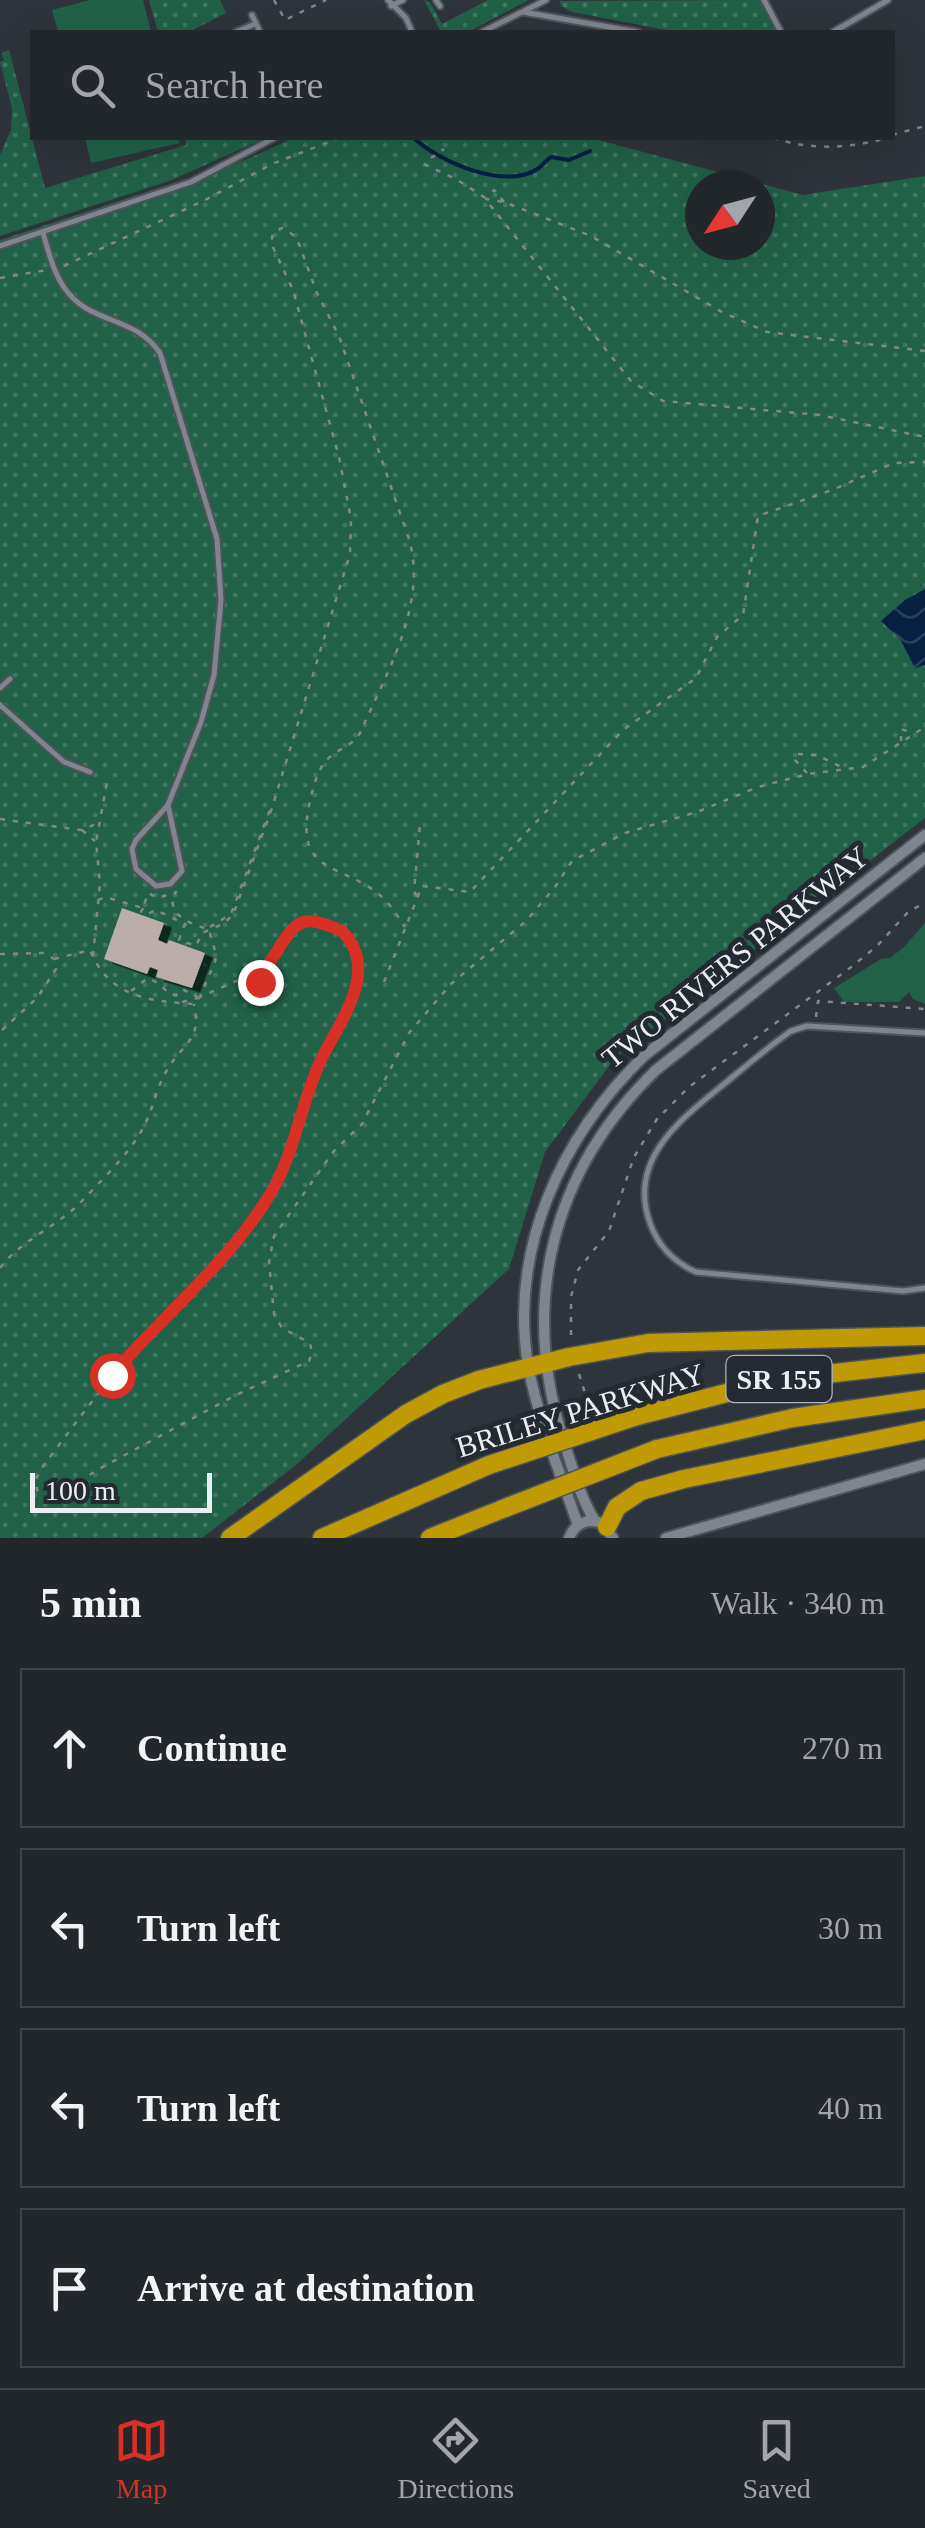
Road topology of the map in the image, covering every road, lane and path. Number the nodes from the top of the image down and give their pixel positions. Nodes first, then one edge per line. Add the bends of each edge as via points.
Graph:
1 (274, 0) edge
2 (326, 0) edge
3 (404, 0) edge
4 (546, 0) edge
5 (764, 0) edge
6 (888, 0) edge
7 (390, 3) edge
8 (523, 12) junction
9 (252, 15) dead end
10 (256, 24) junction
11 (241, 30) edge
12 (259, 30) edge
13 (411, 30) edge
14 (486, 30) edge
15 (626, 30) edge
16 (780, 30) edge
17 (836, 30) edge
18 (925, 126) edge
19 (895, 135) edge
20 (270, 140) edge
21 (334, 140) edge
22 (779, 140) edge
23 (876, 140) edge
24 (444, 149) dead end
25 (431, 158) dead end
26 (424, 164) dead end
27 (485, 199) junction
28 (504, 202) junction
29 (43, 232) junction
30 (0, 246) edge
31 (54, 268) junction
32 (0, 278) edge
33 (925, 351) edge
34 (925, 437) edge
35 (925, 462) edge
36 (10, 679) dead end
37 (0, 688) edge
38 (0, 705) edge
39 (925, 727) edge
40 (914, 733) junction
41 (901, 742) junction
42 (846, 769) junction
43 (90, 772) dead end
44 (808, 774) junction
45 (106, 782) dead end
46 (168, 806) junction
47 (0, 819) edge
48 (102, 822) junction
49 (420, 824) dead end
50 (81, 830) junction
51 (925, 835) edge
52 (96, 842) junction
53 (925, 858) edge
54 (417, 896) junction
55 (98, 900) junction
56 (142, 908) junction
57 (405, 927) junction
58 (210, 929) junction
59 (94, 946) junction
60 (90, 950) junction
61 (0, 954) edge
62 (93, 958) junction
63 (54, 959) junction
64 (264, 969) junction
65 (384, 982) dead end
66 (129, 992) junction
67 (256, 994) dead end
68 (200, 997) junction
69 (176, 1003) junction
70 (194, 1004) junction
71 (925, 1008) edge
72 (815, 1027) junction
73 (0, 1032) edge
74 (925, 1033) edge
75 (0, 1268) edge
76 (925, 1288) edge
77 (925, 1336) edge
78 (925, 1362) edge
79 (538, 1366) junction
80 (925, 1399) edge
81 (925, 1430) edge
82 (925, 1464) edge
83 (578, 1525) junction
84 (609, 1532) edge
85 (230, 1538) edge
86 (322, 1538) edge
87 (430, 1538) edge
88 (570, 1538) edge
89 (666, 1538) edge

1 - 2 path via 285,20
3 - 7 lane
4 - 8 lane
5 - 16 lane
6 - 17 lane
7 - 13 lane
8 - 14 lane
8 - 15 lane
9 - 10 lane
10 - 11 lane
10 - 12 lane
18 - 19 path
20 - 29 lane via 191,182
21 - 31 path
22 - 23 path via 834,148
24 - 25 path
26 - 27 path
27 - 28 path
27 - 28 path via 494,190
27 - 34 path via 631,381 653,397 820,414
28 - 33 path via 591,236 766,332
29 - 30 lane
29 - 31 lane
31 - 32 path
31 - 46 lane via 74,300 149,336 160,352 217,540 221,600 214,675
35 - 54 path via 894,463 758,516 744,615 717,637 696,678 623,730 470,892 425,885
36 - 37 lane
38 - 43 lane via 64,762
39 - 40 path
40 - 41 path
40 - 41 path via 901,729
41 - 42 path via 873,762
42 - 44 path
42 - 44 path via 796,754
44 - 64 path via 626,832 572,862 526,920 451,984 409,1033 362,1124 333,1152 274,1236 272,1308 282,1328 310,1343 309,1361 46,1498 36,1480 58,1445 144,1338 225,1257 272,1190 358,977 350,939 306,920 295,924
45 - 48 path
46 - 46 lane via 182,871 170,884 156,886 136,869 132,850
47 - 50 path
48 - 50 path
48 - 52 path
49 - 54 path
50 - 52 path
51 - 79 street, TWO RIVERS PARKWAY via 644,1056 589,1117 561,1164 537,1228 524,1310
52 - 55 path
53 - 79 street, TWO RIVERS PARKWAY via 656,1070 604,1127 555,1233
54 - 57 path
55 - 56 path
55 - 59 path
56 - 58 path via 148,893 158,898 176,892 178,916
56 - 58 path via 185,924 179,940 196,946
57 - 58 path via 382,896 318,860 305,839 319,772 360,733 404,629 415,572 339,336 299,244 282,228 271,243 290,281 326,403 352,528 345,574 274,802 233,915
57 - 65 path
58 - 68 path via 216,954
59 - 60 path
59 - 62 path
60 - 62 path
60 - 63 path
61 - 63 path via 44,952
62 - 66 path via 100,973
63 - 73 path via 52,980
64 - 67 path
64 - 68 path
66 - 68 path via 148,978 169,994 182,989
66 - 69 path
68 - 69 path
68 - 70 path
69 - 70 path
70 - 75 path via 196,1032 164,1076 143,1129 68,1214
71 - 72 path via 818,1001
72 - 74 lane
72 - 76 lane via 787,1033 666,1135 644,1189 653,1231 674,1259 705,1275
77 - 79 highway via 648,1343
78 - 86 highway, BRILEY PARKWAY / SR 155, bridge via 781,1379 636,1416 490,1465
79 - 83 street, TWO RIVERS PARKWAY
79 - 84 street, TWO RIVERS PARKWAY via 585,1504
79 - 85 highway via 479,1380 406,1414
80 - 87 highway, BRILEY PARKWAY / SR 155, bridge via 793,1418 657,1449
81 - 84 highway via 641,1492 617,1507
82 - 89 street
83 - 84 street
83 - 88 street

